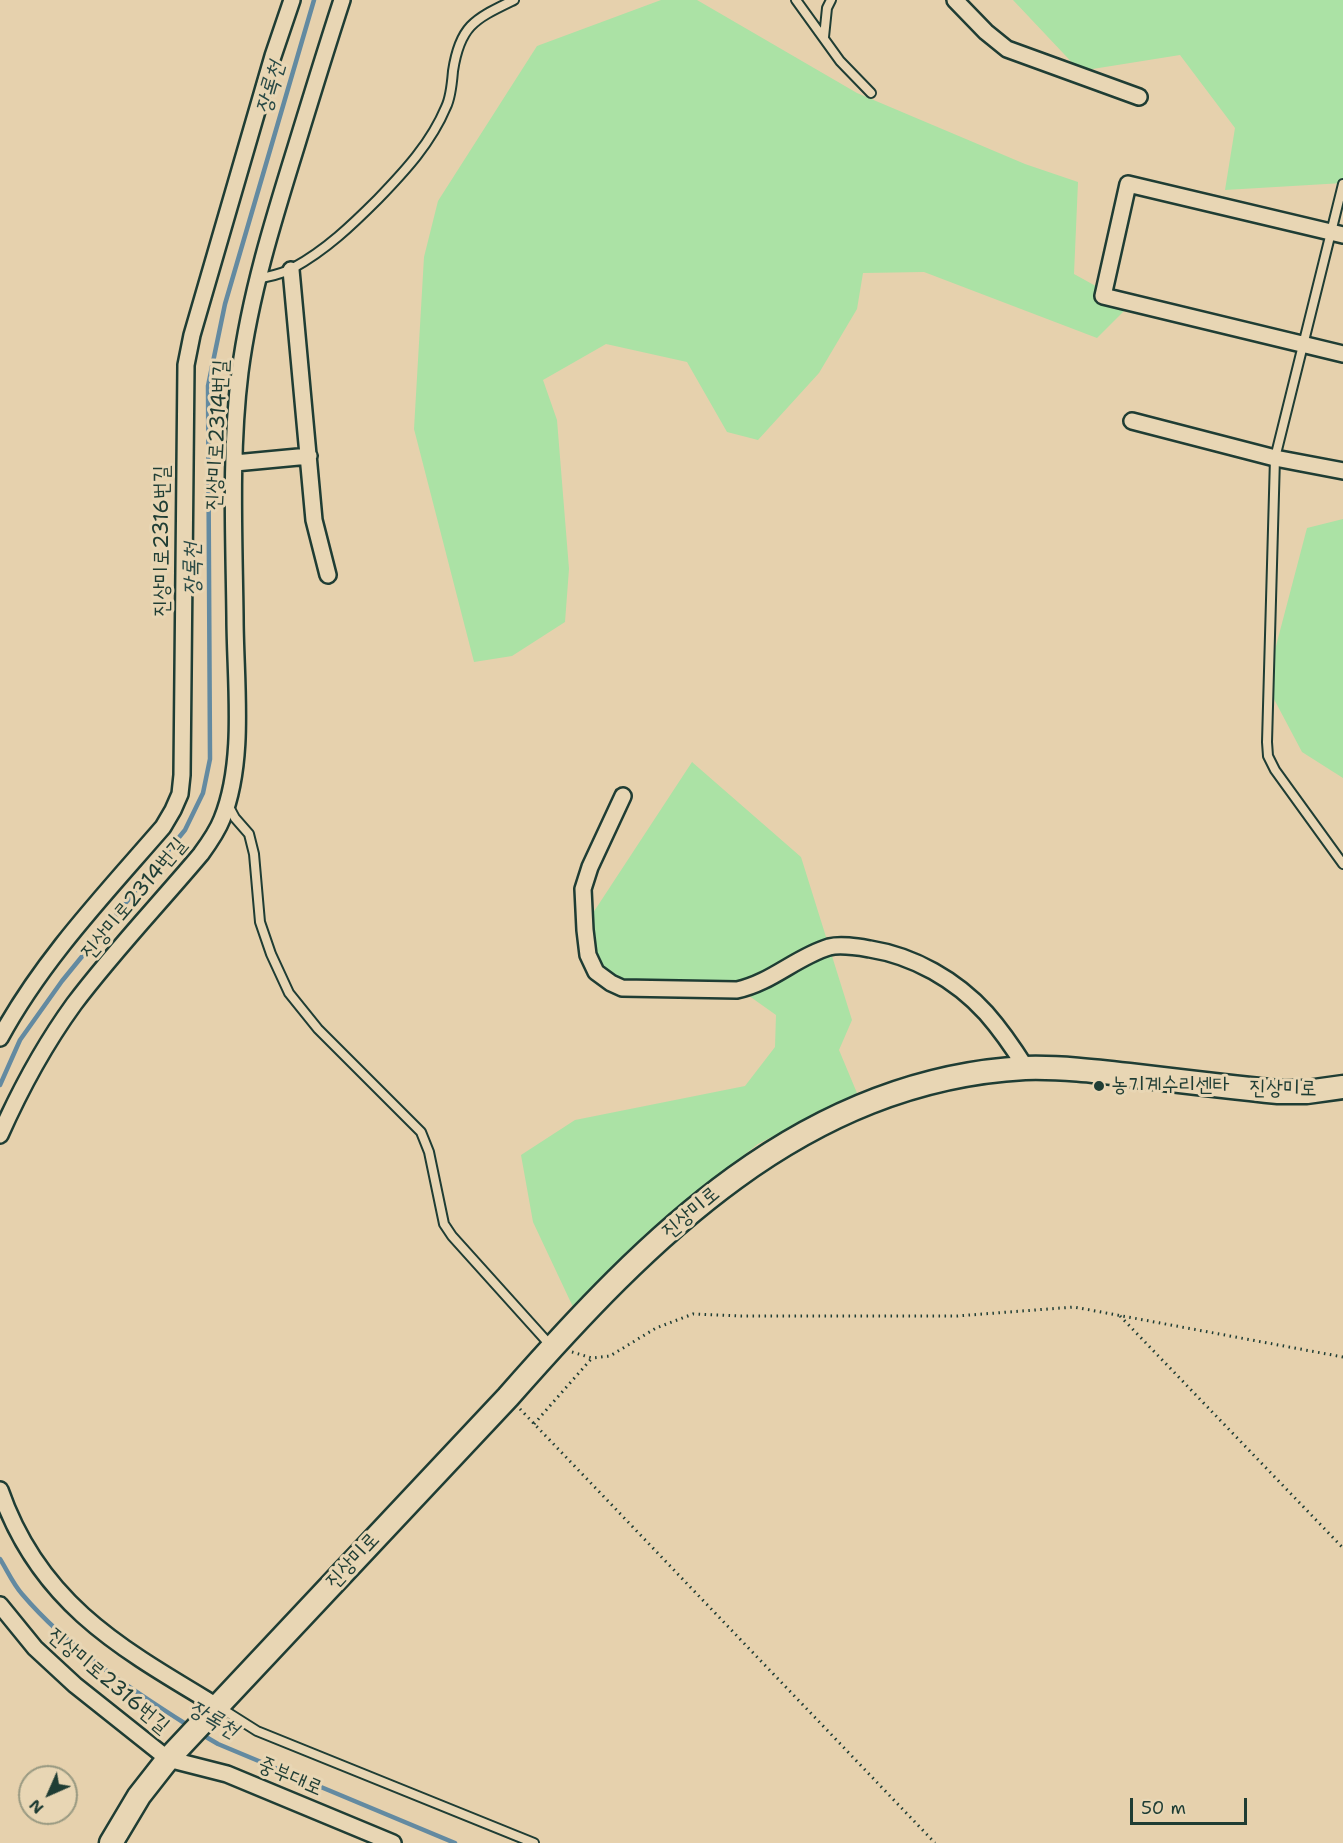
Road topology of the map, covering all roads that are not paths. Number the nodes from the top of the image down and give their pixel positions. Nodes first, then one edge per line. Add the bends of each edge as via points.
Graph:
1 (292, 0) edge
2 (342, 0) edge
3 (514, 0) edge
4 (796, 0) edge
5 (831, 0) edge
6 (955, 0) edge
7 (824, 37) junction
8 (871, 93) dead end
9 (1139, 97) dead end
10 (1343, 184) edge
11 (1337, 233) edge
12 (291, 270) junction
13 (258, 279) junction
14 (1303, 343) junction
15 (1343, 354) edge
16 (1132, 421) dead end
17 (309, 456) junction
18 (1275, 458) junction
19 (235, 463) junction
20 (1343, 471) edge
21 (328, 575) dead end
22 (623, 796) dead end
23 (228, 804) junction
24 (1343, 864) edge
25 (0, 1038) edge
26 (1026, 1068) junction
27 (1343, 1087) edge
28 (0, 1136) edge
29 (552, 1347) junction
30 (0, 1490) edge
31 (0, 1605) edge
32 (215, 1708) junction
33 (172, 1755) junction
34 (111, 1843) edge
35 (393, 1843) edge
36 (534, 1843) edge

1 - 25 street, 진상미로2316번길 via 186,365 180,794 163,827 53,956
2 - 13 street, 진상미로2314번길
3 - 12 lane via 489,12 465,32 458,45 447,105 416,159 351,227
4 - 7 lane
5 - 7 lane
6 - 9 street via 1007,49
7 - 8 lane via 840,61
10 - 11 lane
11 - 14 lane
11 - 14 street via 1128,184 1102,296
12 - 13 lane
12 - 17 street
13 - 19 street, 진상미로2314번길 via 240,372
14 - 15 street
14 - 18 lane
16 - 18 street
17 - 19 street
17 - 21 street via 314,520
18 - 20 street
18 - 24 lane via 1268,756
19 - 23 street, 진상미로2314번길 via 237,748
22 - 26 street via 583,889 588,955 596,972 610,983 622,988 738,990 753,987 810,954 833,946 887,952 936,973 960,989 985,1012
23 - 28 street, 진상미로2314번길 via 201,854 94,979 58,1028
23 - 29 lane via 249,834 260,922 289,993 318,1029 420,1132 429,1152 444,1224
26 - 27 main road, 진상미로 via 1278,1092
26 - 29 main road, 진상미로 via 916,1085 851,1110 777,1148 695,1207
29 - 32 main road, 진상미로
30 - 32 street via 21,1538 65,1598 105,1635
31 - 33 street, 진상미로2316번길 via 34,1648 75,1685
32 - 33 main road, 진상미로
32 - 36 lane via 257,1731
33 - 34 main road via 139,1796
33 - 35 street, 중부대로

